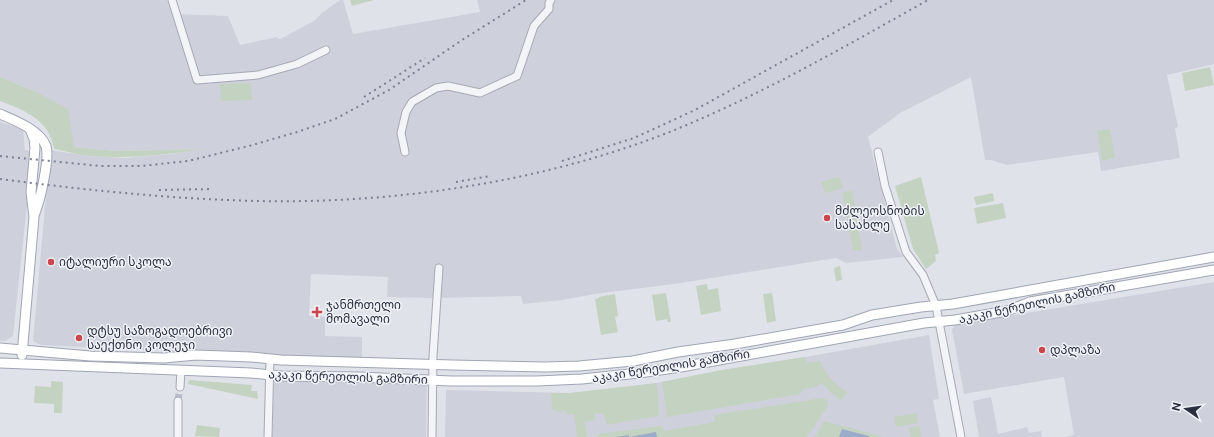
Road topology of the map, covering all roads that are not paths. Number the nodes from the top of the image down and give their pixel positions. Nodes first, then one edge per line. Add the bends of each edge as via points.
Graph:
1 (172, 0) edge
2 (551, 0) edge
3 (326, 50) dead end
4 (0, 114) edge
5 (404, 152) dead end
6 (878, 152) dead end
7 (1214, 257) edge
8 (439, 268) dead end
9 (1214, 270) edge
10 (936, 306) junction
11 (940, 321) junction
12 (0, 348) edge
13 (22, 350) junction
14 (270, 359) junction
15 (0, 363) edge
16 (21, 364) junction
17 (433, 364) junction
18 (181, 371) junction
19 (269, 375) junction
20 (432, 380) junction
21 (180, 387) tunnel mouth
22 (178, 401) tunnel mouth
23 (178, 437) edge
24 (268, 437) edge
25 (432, 437) edge
26 (961, 437) edge

1 - 3 street via 197,80 258,75 297,64
2 - 5 street via 549,9 534,26 517,76 480,93 448,86 436,88 412,102 400,133
4 - 13 main road via 30,129 46,146 42,192 34,217
6 - 10 street via 885,186 906,252 923,275
7 - 10 main road, აკაკი წერეთლის გამზირი
8 - 17 street
9 - 11 main road, აკაკი წერეთლის გამზირი via 1044,299 1024,303 1006,311
10 - 11 street
10 - 17 main road, აკაკი წერეთლის გამზირი via 872,315 843,325 620,362 545,367
11 - 20 main road, აკაკი წერეთლის გამზირი via 681,367 620,375 537,381
11 - 26 street
12 - 13 main road, აკაკი წერეთლის გამზირი
13 - 14 main road, აკაკი წერეთლის გამზირი via 98,356 164,358 196,355
13 - 16 main road
14 - 17 main road, აკაკი წერეთლის გამზირი
14 - 19 street
15 - 16 main road, აკაკი წერეთლის გამზირი
16 - 18 main road, აკაკი წერეთლის გამზირი
17 - 20 street
18 - 19 main road, აკაკი წერეთლის გამზირი
18 - 21 street
19 - 20 main road, აკაკი წერეთლის გამზირი
19 - 24 street
20 - 25 street
22 - 23 street

